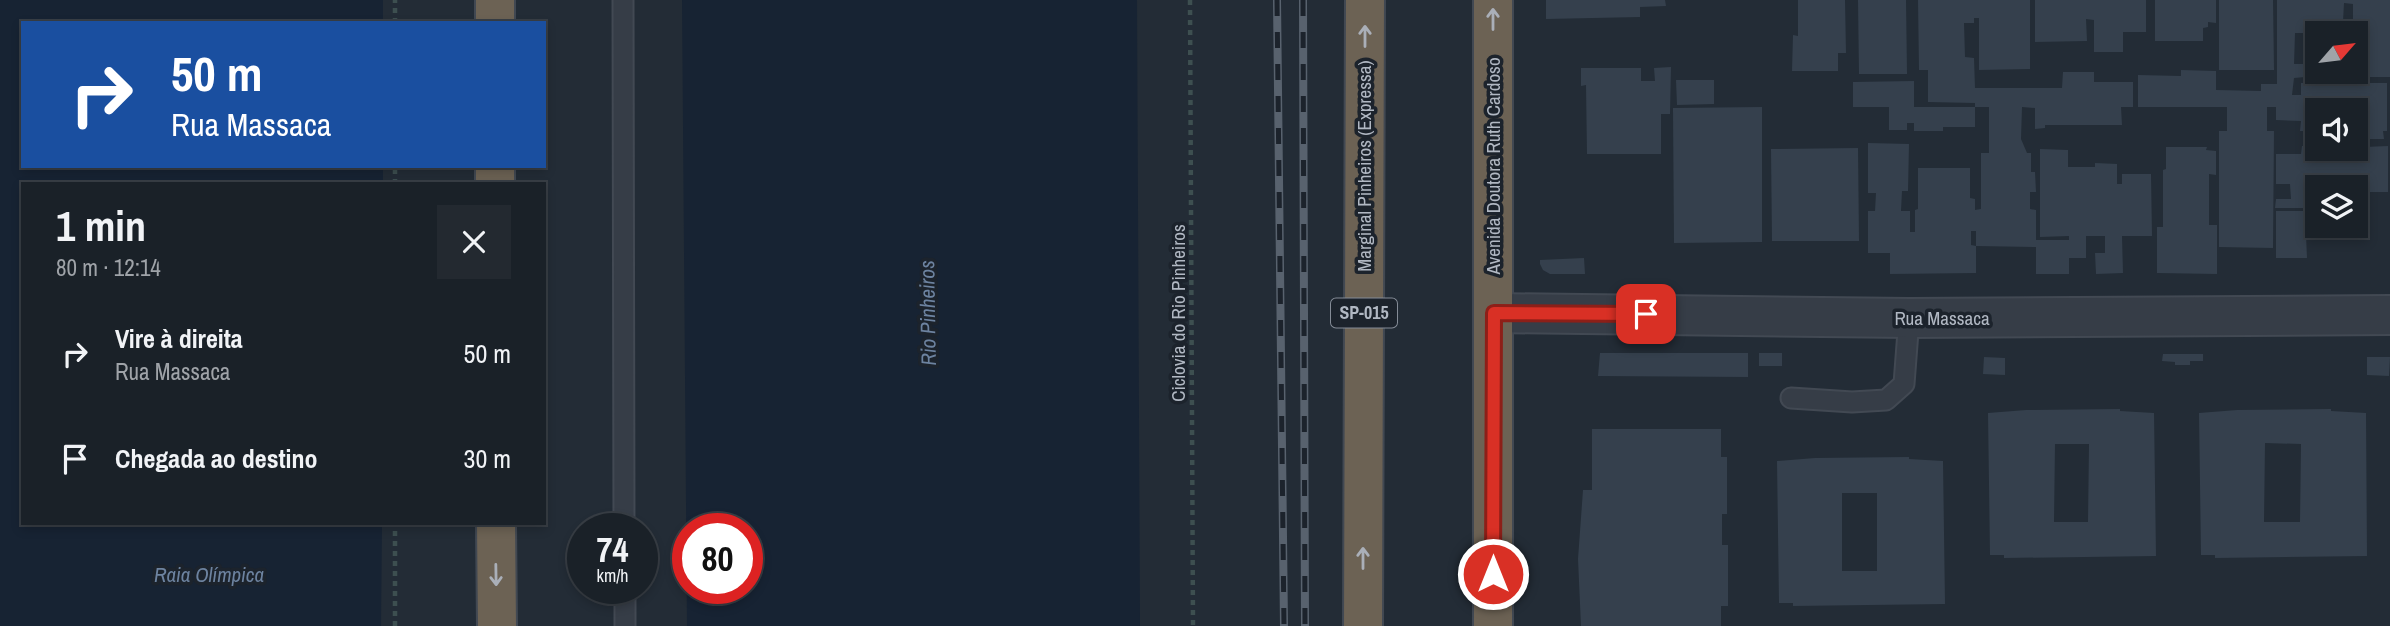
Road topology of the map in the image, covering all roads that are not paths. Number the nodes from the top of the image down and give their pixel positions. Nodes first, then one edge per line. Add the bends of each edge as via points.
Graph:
1 (495, 0) edge
2 (623, 0) edge
3 (1365, 0) edge
4 (1493, 0) edge
5 (495, 21) edge
6 (1494, 313) junction
7 (2390, 315) edge
8 (1909, 318) junction
9 (1791, 398) dead end
10 (624, 513) edge
11 (496, 525) edge
12 (625, 604) edge
13 (497, 626) edge
14 (625, 626) edge
15 (1363, 626) edge
16 (1493, 626) edge

1 - 5 highway
2 - 10 lane
15 -> 3 highway, Marginal Pinheiros (Expressa) / SP-015
6 -> 4 highway, Avenida Doutora Ruth Cardoso
6 - 8 street, Rua Massaca
6 - 16 highway, Avenida Doutora Ruth Cardoso
7 - 8 street, Rua Massaca
8 - 9 lane via 1904,384 1886,400
11 -> 13 highway
12 - 14 lane

